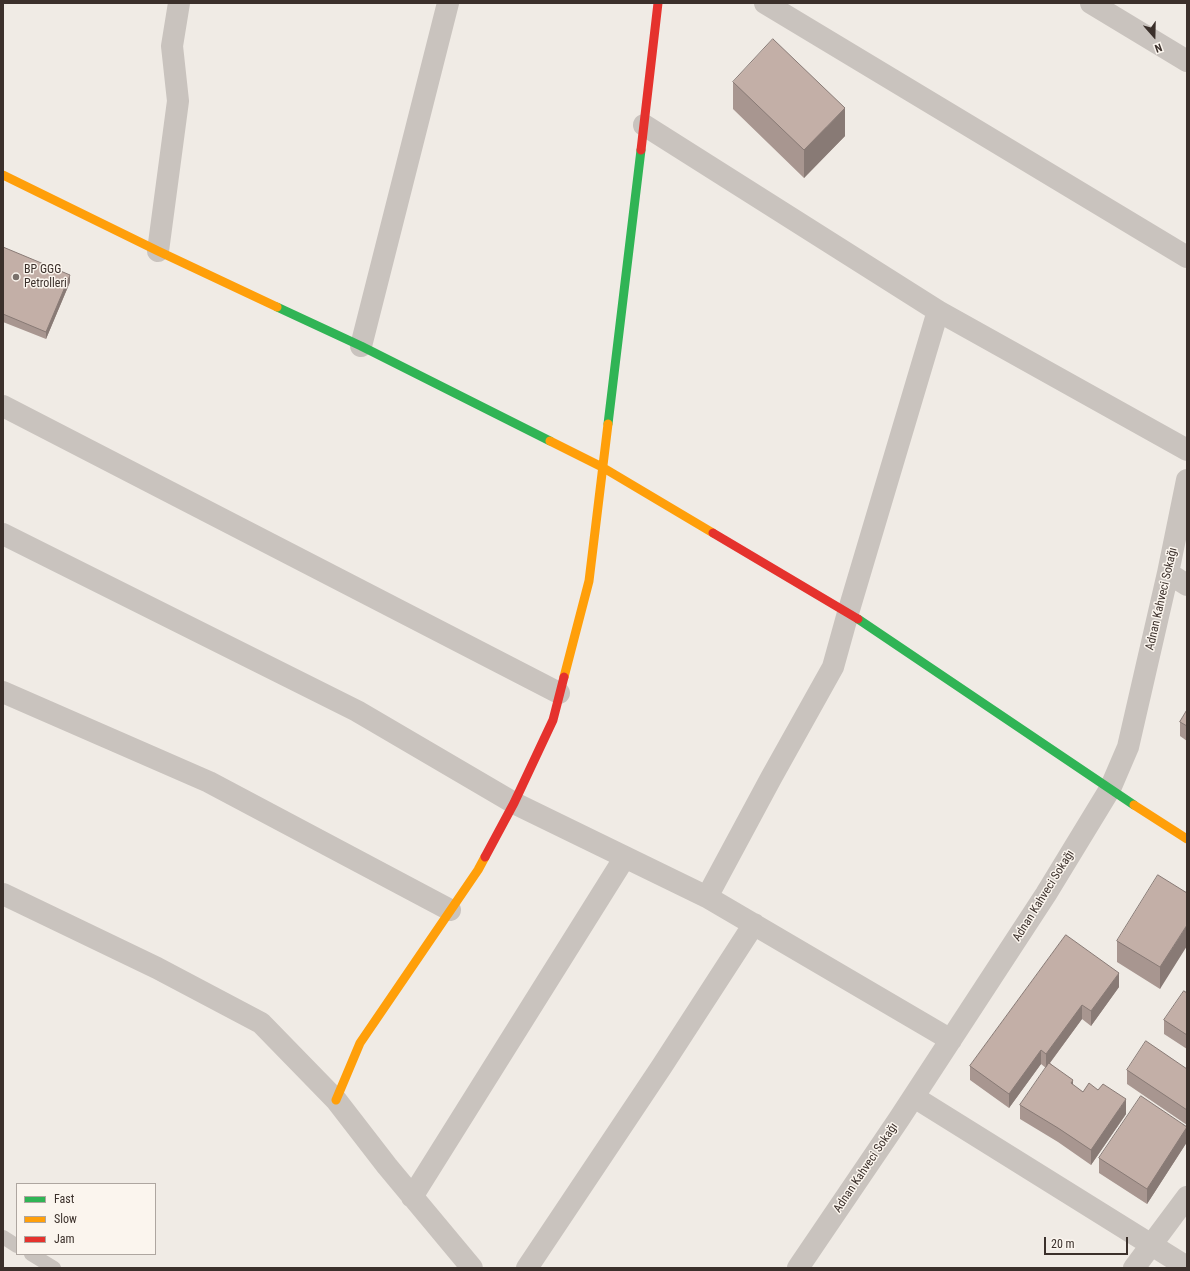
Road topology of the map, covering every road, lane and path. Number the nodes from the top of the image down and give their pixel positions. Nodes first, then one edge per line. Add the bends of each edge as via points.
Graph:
1 (179, 3) edge
2 (448, 3) edge
3 (658, 3) edge
4 (765, 3) edge
5 (1091, 3) edge
6 (1187, 62) edge
7 (644, 125) junction
8 (3, 175) edge
9 (158, 251) junction
10 (1187, 257) edge
11 (938, 310) junction
12 (361, 346) junction
13 (3, 406) edge
14 (1187, 450) edge
15 (602, 467) junction
16 (1187, 480) edge
17 (3, 534) edge
18 (1168, 573) junction
19 (1187, 585) edge
20 (848, 613) junction
21 (3, 692) edge
22 (559, 693) junction
23 (1110, 789) junction
24 (514, 803) junction
25 (1187, 839) edge
26 (626, 857) junction
27 (3, 894) edge
28 (707, 897) junction
29 (450, 910) junction
30 (754, 924) junction
31 (951, 1040) junction
32 (914, 1097) junction
33 (336, 1100) junction
34 (412, 1197) junction
35 (1187, 1197) edge
36 (3, 1237) edge
37 (16, 1245) edge
38 (1152, 1245) junction
39 (33, 1255) edge
40 (1187, 1266) edge
41 (54, 1268) edge
42 (472, 1268) edge
43 (526, 1268) edge
44 (798, 1268) edge
45 (1134, 1268) edge

1 - 9 street via 172,46 178,101
2 - 12 street
3 - 7 street
4 - 10 street
5 - 6 street
7 - 11 street
7 - 15 street
8 - 9 street
9 - 12 street
11 - 14 street
11 - 20 street
12 - 15 street
13 - 22 street
15 - 20 street
15 - 22 street via 589,581
16 - 18 street, Adnan Kahveci Sokağı
17 - 24 street via 357,711
18 - 19 street
18 - 23 street, Adnan Kahveci Sokağı via 1128,747
20 - 23 street
20 - 28 street via 833,667
21 - 29 street via 209,782
22 - 24 street via 552,720
23 - 25 street
23 - 31 street, Adnan Kahveci Sokağı via 1046,894
24 - 26 street
24 - 29 street via 478,870
26 - 28 street
26 - 34 street
27 - 33 street via 157,968 261,1023
28 - 30 street
29 - 33 street via 360,1043
30 - 31 street
30 - 43 street
31 - 32 street, Adnan Kahveci Sokağı
32 - 38 street
32 - 44 street, Adnan Kahveci Sokağı
33 - 34 street
34 - 42 street
35 - 38 street
36 - 37 lane
38 - 40 street
38 - 45 street
39 - 41 lane

